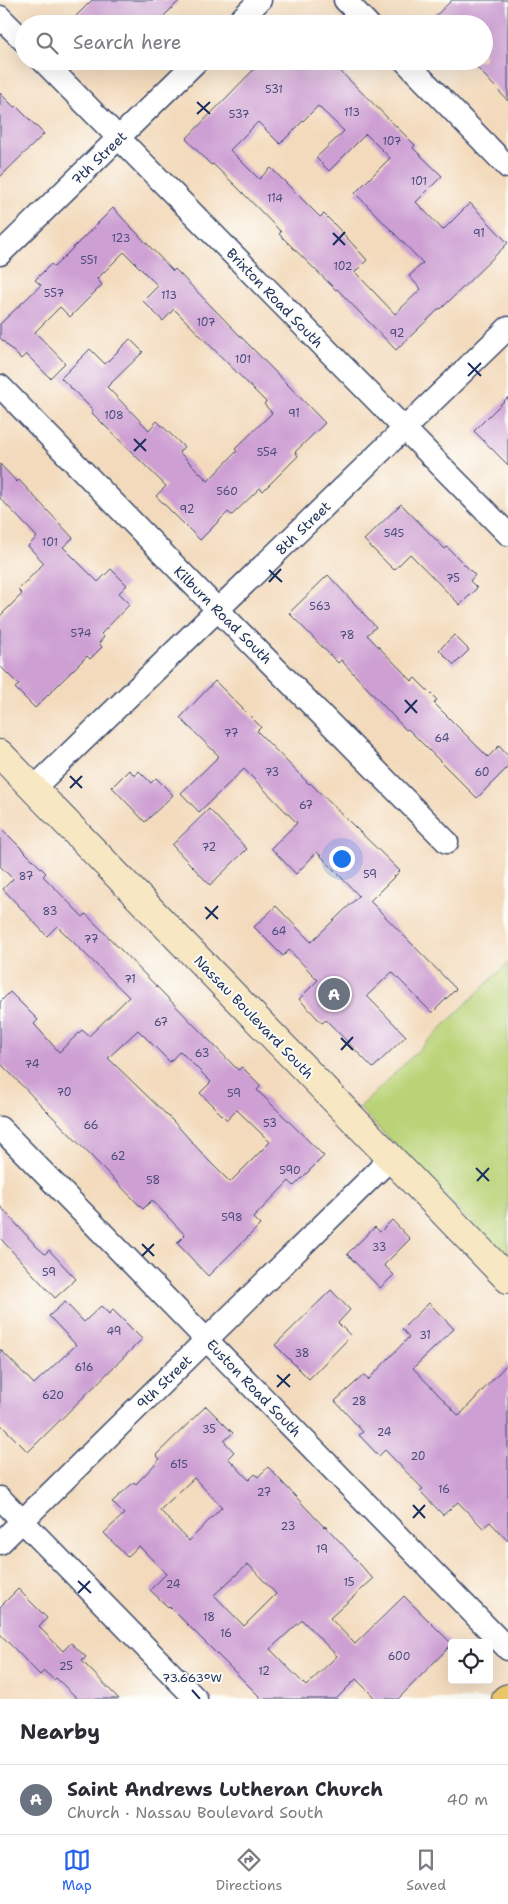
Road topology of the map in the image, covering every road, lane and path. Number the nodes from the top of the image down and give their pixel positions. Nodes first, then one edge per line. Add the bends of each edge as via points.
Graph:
1 (260, 0) edge
2 (345, 0) edge
3 (245, 15) edge
4 (359, 15) edge
5 (0, 17) edge
6 (15, 32) edge
7 (52, 70) edge
8 (188, 70) edge
9 (414, 70) edge
10 (119, 138) junction
11 (508, 167) edge
12 (0, 254) edge
13 (508, 328) edge
14 (0, 386) edge
15 (404, 430) junction
16 (508, 534) edge
17 (218, 610) junction
18 (0, 754) edge
19 (34, 789) junction
20 (448, 842) dead end
21 (0, 1128) edge
22 (391, 1158) junction
23 (508, 1279) edge
24 (207, 1340) junction
25 (0, 1498) edge
26 (22, 1520) junction
27 (0, 1543) edge
28 (508, 1649) edge
29 (196, 1699) edge

1 - 3 street
2 - 4 street
5 - 6 street
7 - 10 street, Brixton Road South
8 - 10 street, 7th Street
9 - 11 street
10 - 12 street, 7th Street
10 - 15 street, Brixton Road South
13 - 15 street, 8th Street
14 - 17 street, Kilburn Road South
15 - 16 street, Brixton Road South
15 - 17 street, 8th Street
17 - 19 street, 8th Street
17 - 20 street, Kilburn Road South
18 - 19 main road, Nassau Boulevard South
19 - 22 main road, Nassau Boulevard South
21 - 24 street, Euston Road South
22 - 23 main road, Nassau Boulevard South
22 - 24 street, 9th Street
24 - 26 street, 9th Street
24 - 28 street, Euston Road South
25 - 26 street
26 - 27 street, 9th Street
26 - 29 street

